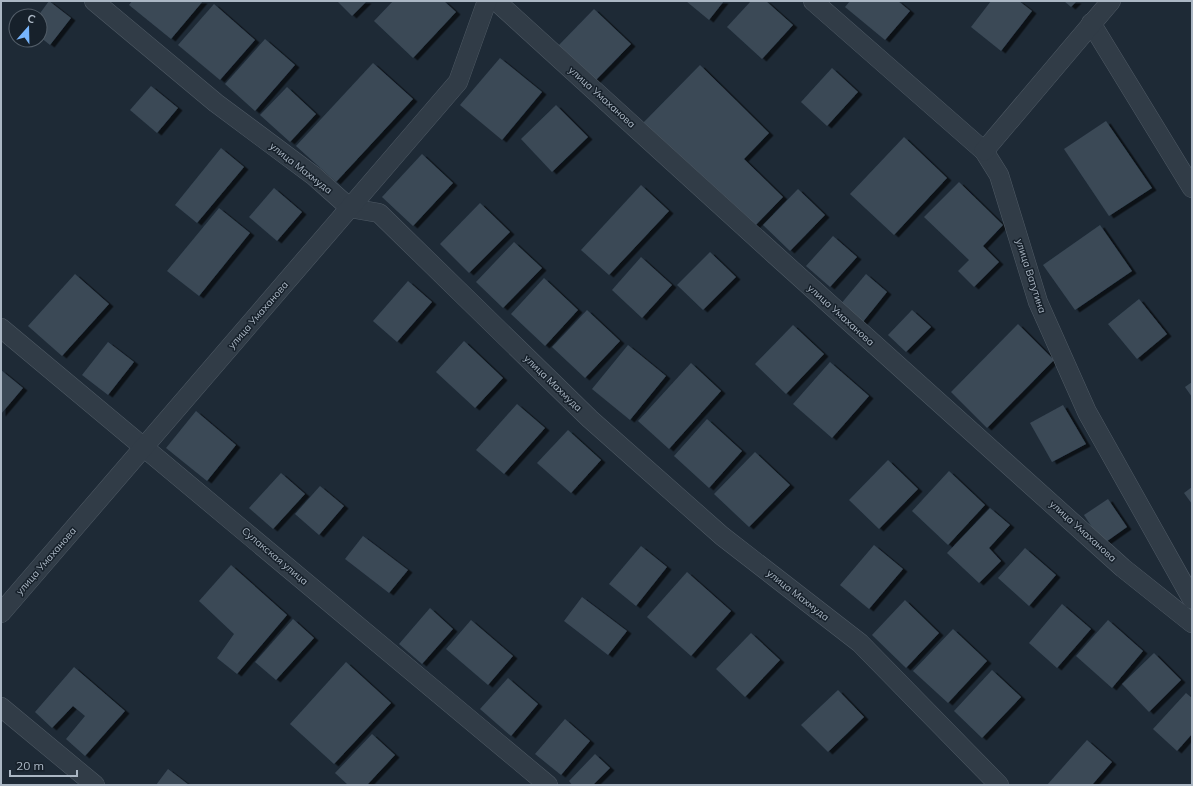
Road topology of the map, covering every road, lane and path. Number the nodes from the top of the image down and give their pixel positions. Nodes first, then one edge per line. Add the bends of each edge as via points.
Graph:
1 (94, 1) edge
2 (488, 1) edge
3 (496, 1) edge
4 (813, 1) edge
5 (1111, 1) edge
6 (1091, 23) junction
7 (984, 151) junction
8 (1192, 188) edge
9 (350, 208) junction
10 (1, 328) edge
11 (145, 447) junction
12 (1192, 599) edge
13 (1, 613) edge
14 (1192, 623) edge
15 (1, 707) edge
16 (95, 785) edge
17 (548, 785) edge
18 (999, 785) edge

1 - 9 street, улица Махмуда via 216,104 314,176
2 - 9 street, улица Умаханова via 458,82
3 - 14 street, улица Умаханова via 1117,562
4 - 7 street, улица Ватутина
5 - 6 street
6 - 7 street
6 - 8 street
7 - 12 street, улица Ватутина via 999,175 1038,302 1087,412
9 - 11 street, улица Умаханова
9 - 18 street, улица Махмуда via 379,213 590,419 722,536 860,644
10 - 11 street, Сулакская улица
11 - 13 street, улица Умаханова
11 - 17 street, Сулакская улица
15 - 16 street

